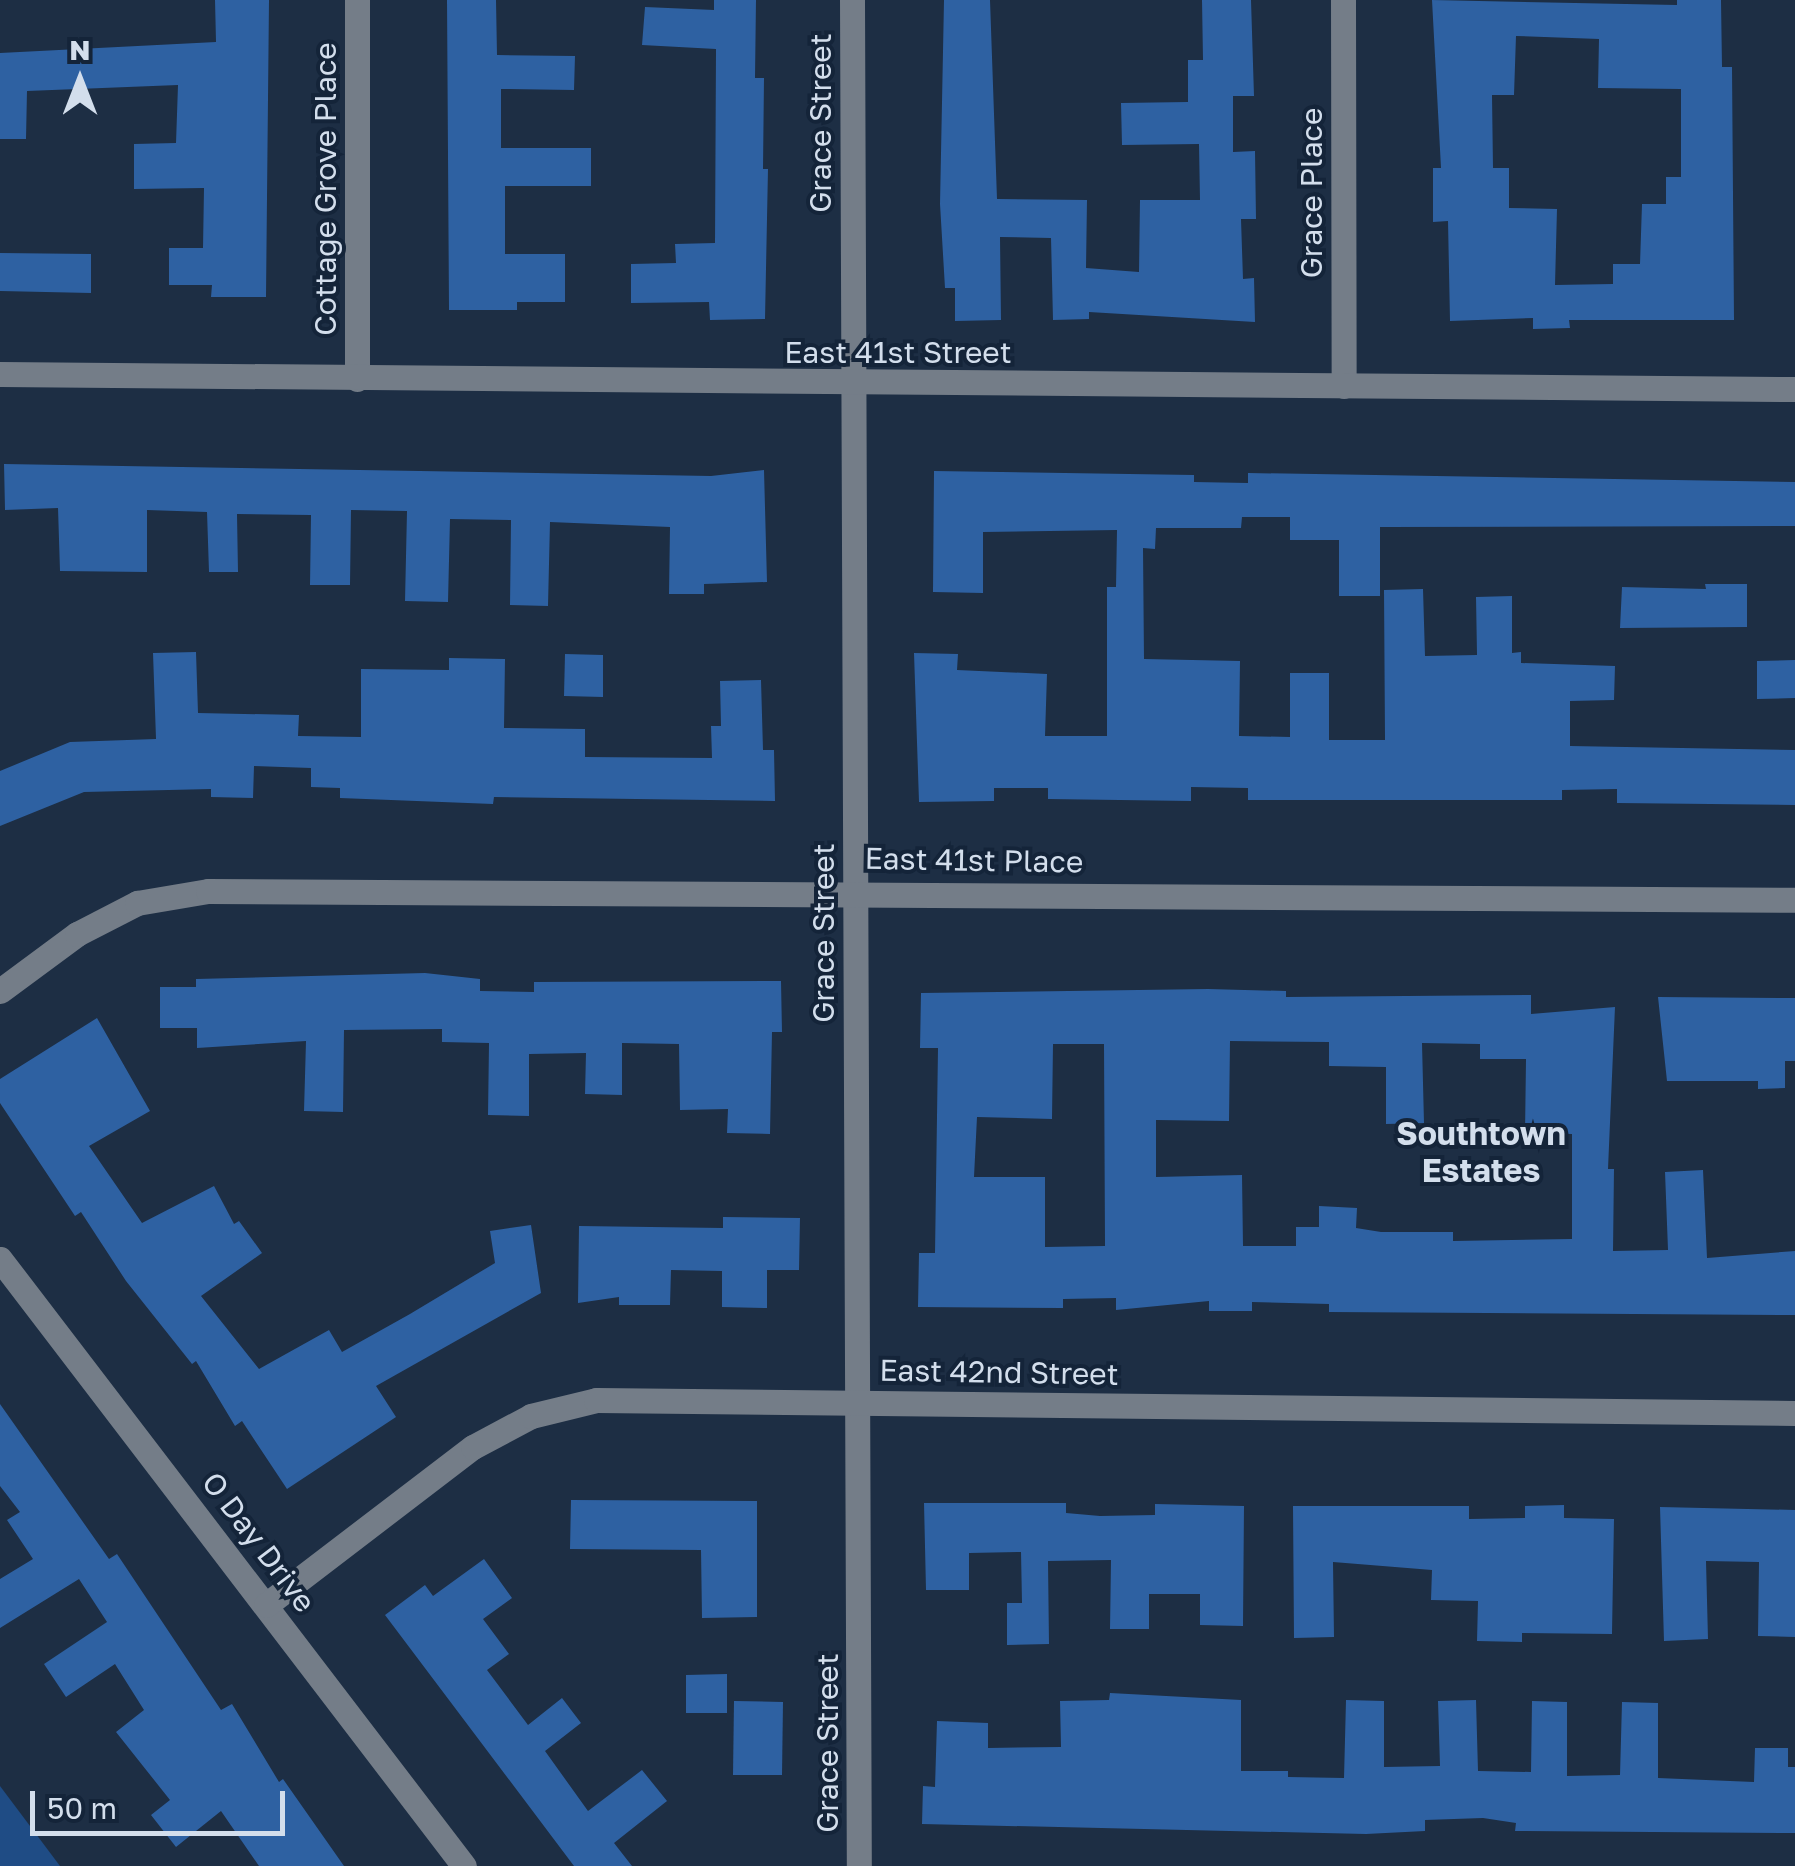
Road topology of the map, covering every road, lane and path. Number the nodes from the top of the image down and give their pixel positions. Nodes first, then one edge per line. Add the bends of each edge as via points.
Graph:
1 (357, 0) edge
2 (852, 0) edge
3 (1344, 0) edge
4 (0, 374) edge
5 (358, 379) junction
6 (852, 384) junction
7 (1344, 386) junction
8 (1795, 389) edge
9 (854, 892) junction
10 (1795, 900) edge
11 (0, 991) edge
12 (0, 1259) edge
13 (859, 1403) junction
14 (1795, 1413) edge
15 (266, 1605) junction
16 (464, 1866) edge
17 (859, 1866) edge

1 - 5 street, Cottage Grove Place
2 - 6 street, Grace Street
3 - 7 street, Grace Place
4 - 5 street, East 41st Street
5 - 6 street, East 41st Street
6 - 7 street, East 41st Street
6 - 9 street, Grace Street
7 - 8 street, East 41st Street
9 - 10 street, East 41st Place
9 - 11 street, East 41st Place via 208,891 137,903 76,934
9 - 13 street, Grace Street
12 - 15 street, O Day Drive
13 - 14 street, East 42nd Street
13 - 15 street, East 42nd Street via 596,1400 531,1416 474,1447
13 - 17 street, Grace Street
15 - 16 street, O Day Drive

